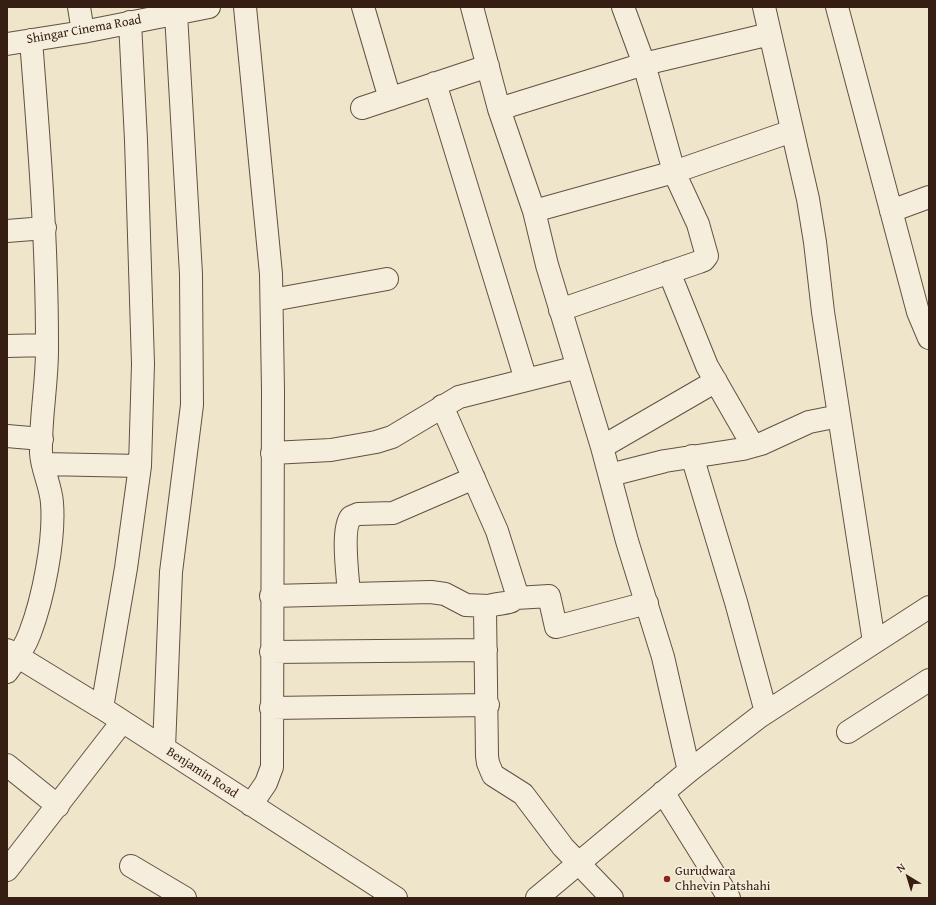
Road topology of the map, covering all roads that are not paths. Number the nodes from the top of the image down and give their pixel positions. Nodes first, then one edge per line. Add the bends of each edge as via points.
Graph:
1 (79, 7) edge
2 (209, 7) edge
3 (245, 7) edge
4 (363, 7) edge
5 (472, 7) edge
6 (623, 7) edge
7 (764, 7) edge
8 (837, 7) edge
9 (176, 14) junction
10 (130, 22) junction
11 (83, 32) junction
12 (770, 34) junction
13 (31, 40) junction
14 (7, 44) edge
15 (644, 64) junction
16 (488, 66) junction
17 (436, 83) junction
18 (390, 99) junction
19 (362, 108) dead end
20 (499, 109) junction
21 (792, 131) junction
22 (674, 172) junction
23 (929, 197) edge
24 (891, 210) junction
25 (534, 211) junction
26 (45, 228) junction
27 (7, 231) edge
28 (669, 272) junction
29 (387, 279) dead end
30 (272, 300) junction
31 (560, 310) junction
32 (929, 338) edge
33 (48, 345) junction
34 (7, 346) edge
35 (578, 367) junction
36 (526, 380) junction
37 (716, 382) junction
38 (442, 406) junction
39 (839, 416) junction
40 (7, 436) edge
41 (42, 439) junction
42 (754, 446) junction
43 (602, 447) junction
44 (272, 453) junction
45 (692, 456) junction
46 (43, 464) junction
47 (140, 466) junction
48 (610, 475) junction
49 (474, 478) junction
50 (349, 594) junction
51 (271, 596) junction
52 (516, 598) junction
53 (647, 603) junction
54 (489, 606) junction
55 (929, 607) edge
56 (874, 642) junction
57 (486, 650) junction
58 (271, 652) junction
59 (11, 660) edge
60 (929, 680) edge
61 (488, 705) junction
62 (102, 708) junction
63 (271, 708) junction
64 (766, 712) junction
65 (122, 722) junction
66 (848, 732) dead end
67 (164, 748) junction
68 (7, 765) edge
69 (689, 771) junction
70 (663, 792) junction
71 (251, 805) junction
72 (58, 806) junction
73 (10, 860) edge
74 (577, 864) junction
75 (131, 866) dead end
76 (185, 898) edge
77 (396, 898) edge
78 (537, 898) edge
79 (612, 898) edge
80 (730, 898) edge

1 - 11 street
2 - 9 street, Shingar Cinema Road
3 - 30 street
4 - 18 street
5 - 16 street
6 - 15 street
7 - 12 street
8 - 24 street
9 - 10 street, Shingar Cinema Road
9 - 67 street via 191,274 192,405 171,572
10 - 11 street, Shingar Cinema Road
10 - 47 street via 143,364
11 - 13 street, Shingar Cinema Road
12 - 15 street
12 - 21 street
13 - 14 street, Shingar Cinema Road
13 - 26 street
15 - 20 street
15 - 22 street
16 - 17 street
16 - 20 street
17 - 18 street
17 - 36 street
18 - 19 street
20 - 25 street
21 - 22 street
21 - 39 street via 808,199
22 - 25 street
22 - 28 street via 698,224 707,256 704,260
23 - 24 street
24 - 32 street via 918,312
25 - 31 street
26 - 27 street
26 - 33 street
28 - 31 street
28 - 37 street
29 - 30 street
30 - 44 street
31 - 35 street
33 - 34 street
33 - 41 street
35 - 36 street
35 - 43 street
36 - 38 street via 460,397
37 - 42 street
37 - 43 street
38 - 44 street via 392,437 376,442 331,450
38 - 49 street
39 - 42 street via 809,422
39 - 56 street
40 - 41 street
41 - 46 street
42 - 45 street
43 - 48 street
44 - 51 street
45 - 48 street
45 - 64 street
46 - 47 street
46 - 59 street via 52,501 53,522 37,612 30,634
47 - 62 street
48 - 53 street
49 - 50 street via 393,513 351,516 347,525
49 - 52 street via 497,531
50 - 51 street
50 - 54 street via 431,592 445,594 466,605
51 - 58 street
52 - 53 street via 549,596 556,627
52 - 54 street via 511,602
53 - 69 street via 664,657
54 - 57 street via 485,614
55 - 56 street
56 - 64 street
57 - 58 street
57 - 61 street
58 - 63 street
59 - 62 street, Benjamin Road
60 - 66 street
61 - 63 street
61 - 74 street via 487,756 490,770 500,780 523,794
62 - 65 street, Benjamin Road
63 - 71 street via 272,767 266,783
64 - 69 street
65 - 67 street, Benjamin Road
65 - 72 street
67 - 71 street, Benjamin Road
68 - 72 street
69 - 70 street
70 - 74 street
70 - 80 street
71 - 77 street, Benjamin Road
72 - 73 street
74 - 78 street
74 - 79 street
75 - 76 street

